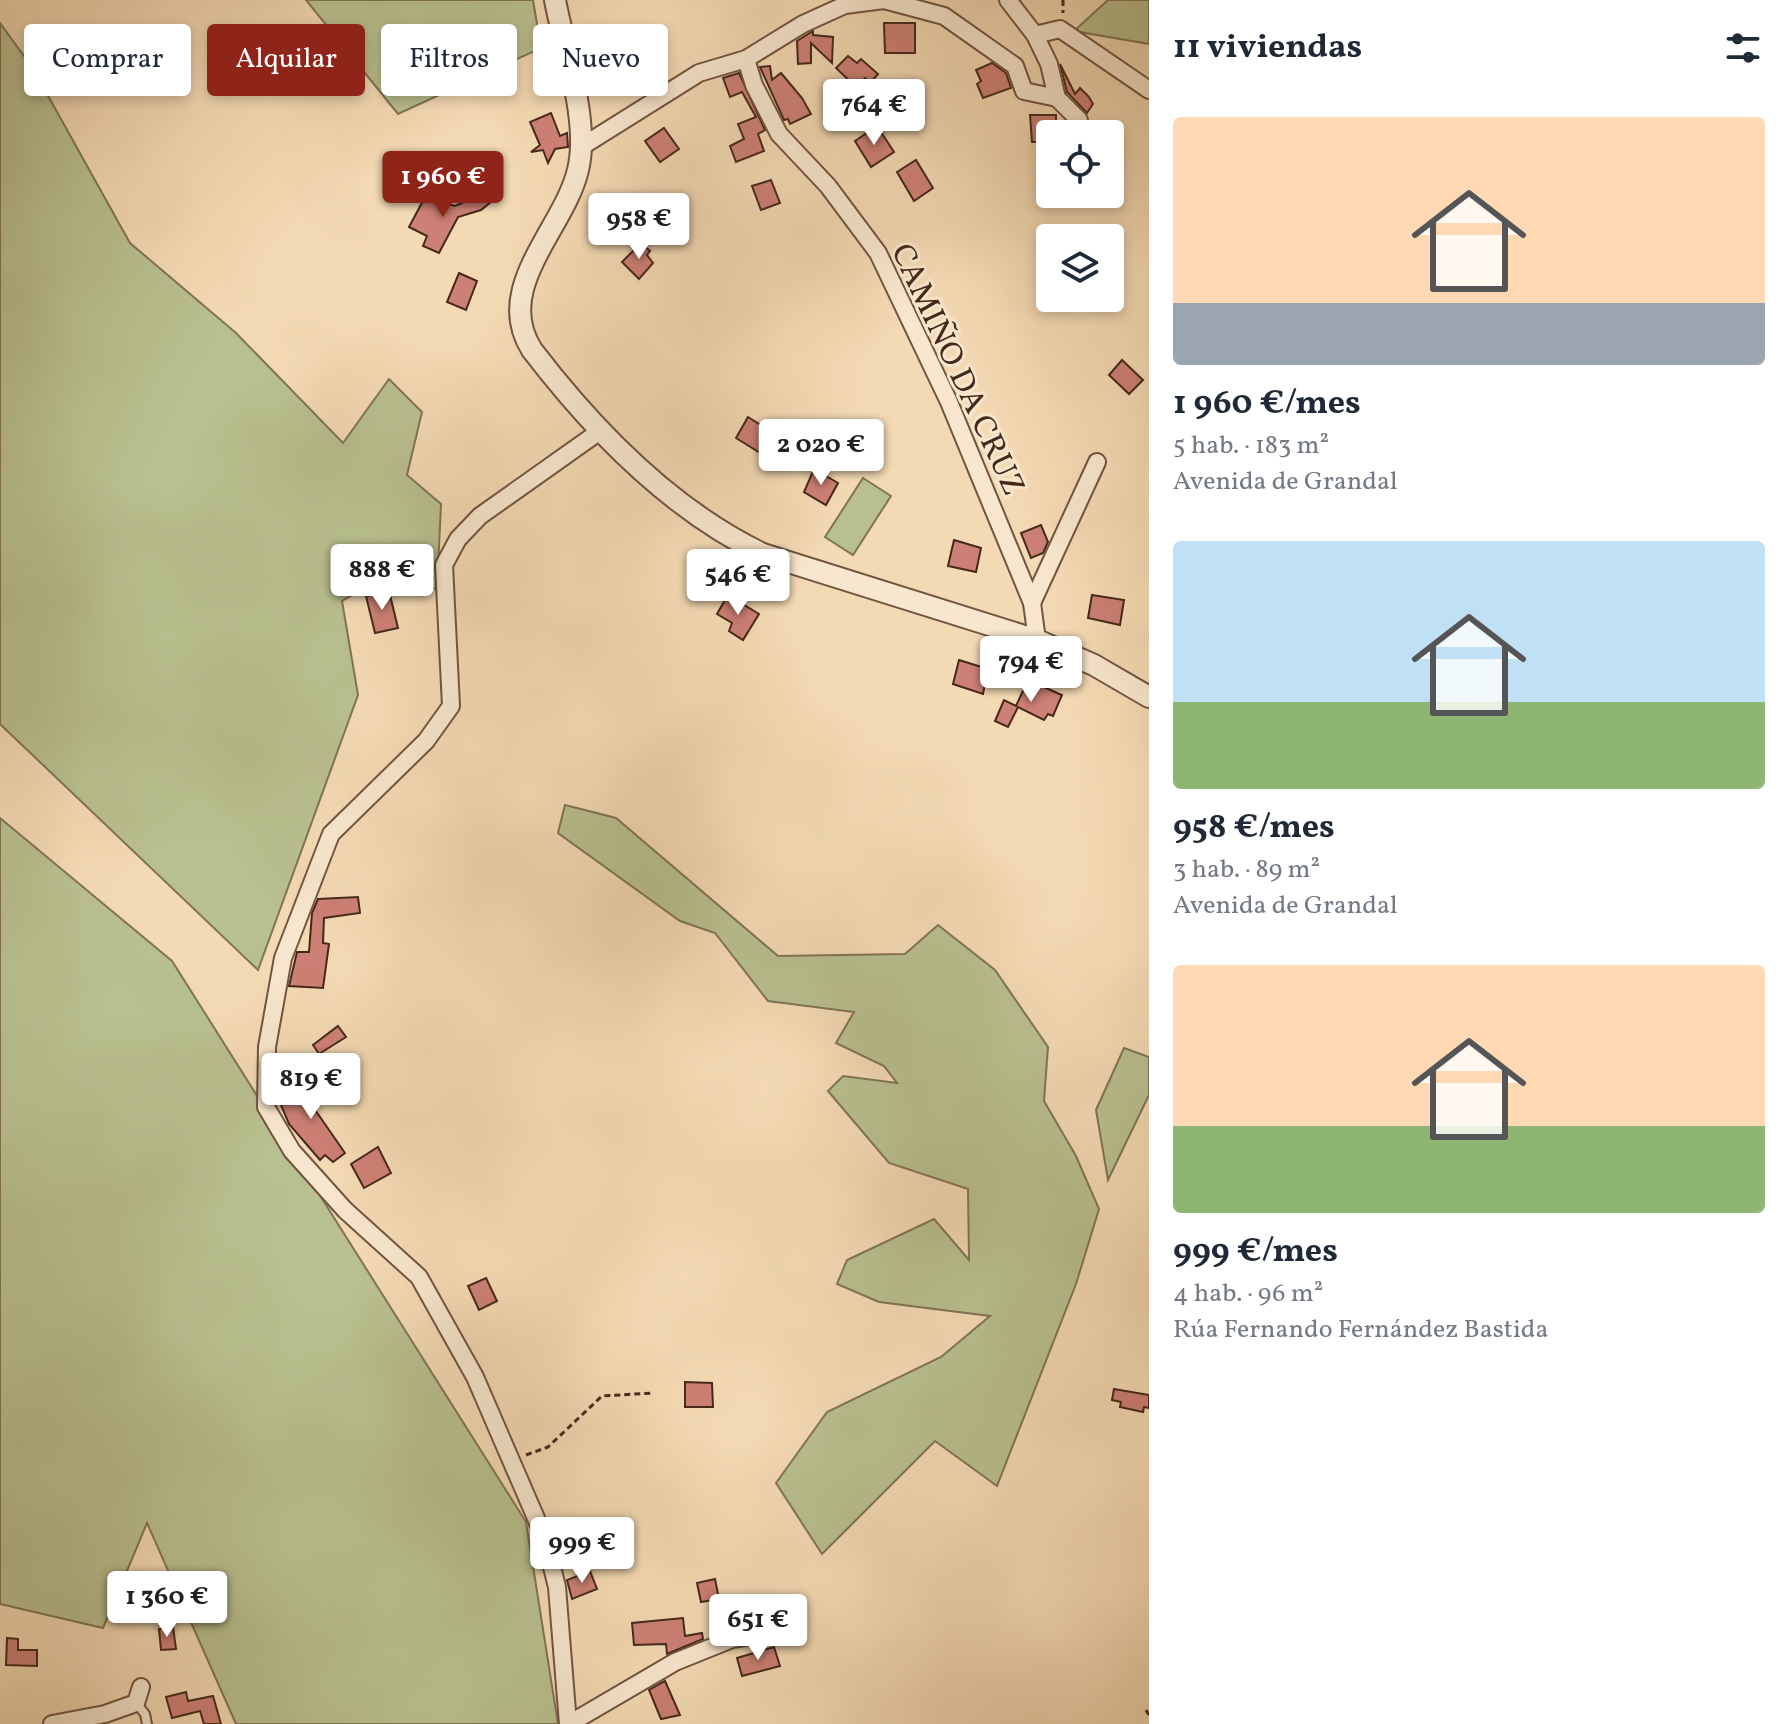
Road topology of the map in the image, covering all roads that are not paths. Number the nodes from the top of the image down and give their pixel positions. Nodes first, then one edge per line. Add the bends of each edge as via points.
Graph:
1 (555, 0) edge
2 (1008, 0) edge
3 (1035, 35) junction
4 (746, 59) junction
5 (1149, 90) edge
6 (1057, 98) junction
7 (1079, 120) dead end
8 (581, 147) junction
9 (600, 431) junction
10 (1097, 462) dead end
11 (1032, 603) junction
12 (1037, 640) junction
13 (1149, 697) edge
14 (751, 1636) dead end
15 (141, 1687) dead end
16 (136, 1703) junction
17 (52, 1724) edge
18 (147, 1724) edge
19 (568, 1724) edge

1 - 8 street
2 - 3 street
3 - 5 street via 1060,29
3 - 6 street
4 - 6 street via 845,5 884,0 944,16 1015,66 1024,91
4 - 8 street via 699,73
4 - 11 street, CAMIÑO DA CRUZ via 779,134 828,186 878,253 949,402
6 - 7 street
8 - 9 street via 572,190 528,274 518,312 532,350
9 - 12 street via 714,528 763,554
9 - 19 street via 480,516 458,539 444,565 451,706 426,741 331,834 283,958 267,1047 266,1107 292,1151 345,1210 419,1277 475,1377 545,1539 557,1587
10 - 11 street
11 - 12 street, CAMIÑO DA CRUZ
12 - 13 street
14 - 19 street via 675,1662
15 - 16 street
16 - 17 street
16 - 18 lane

